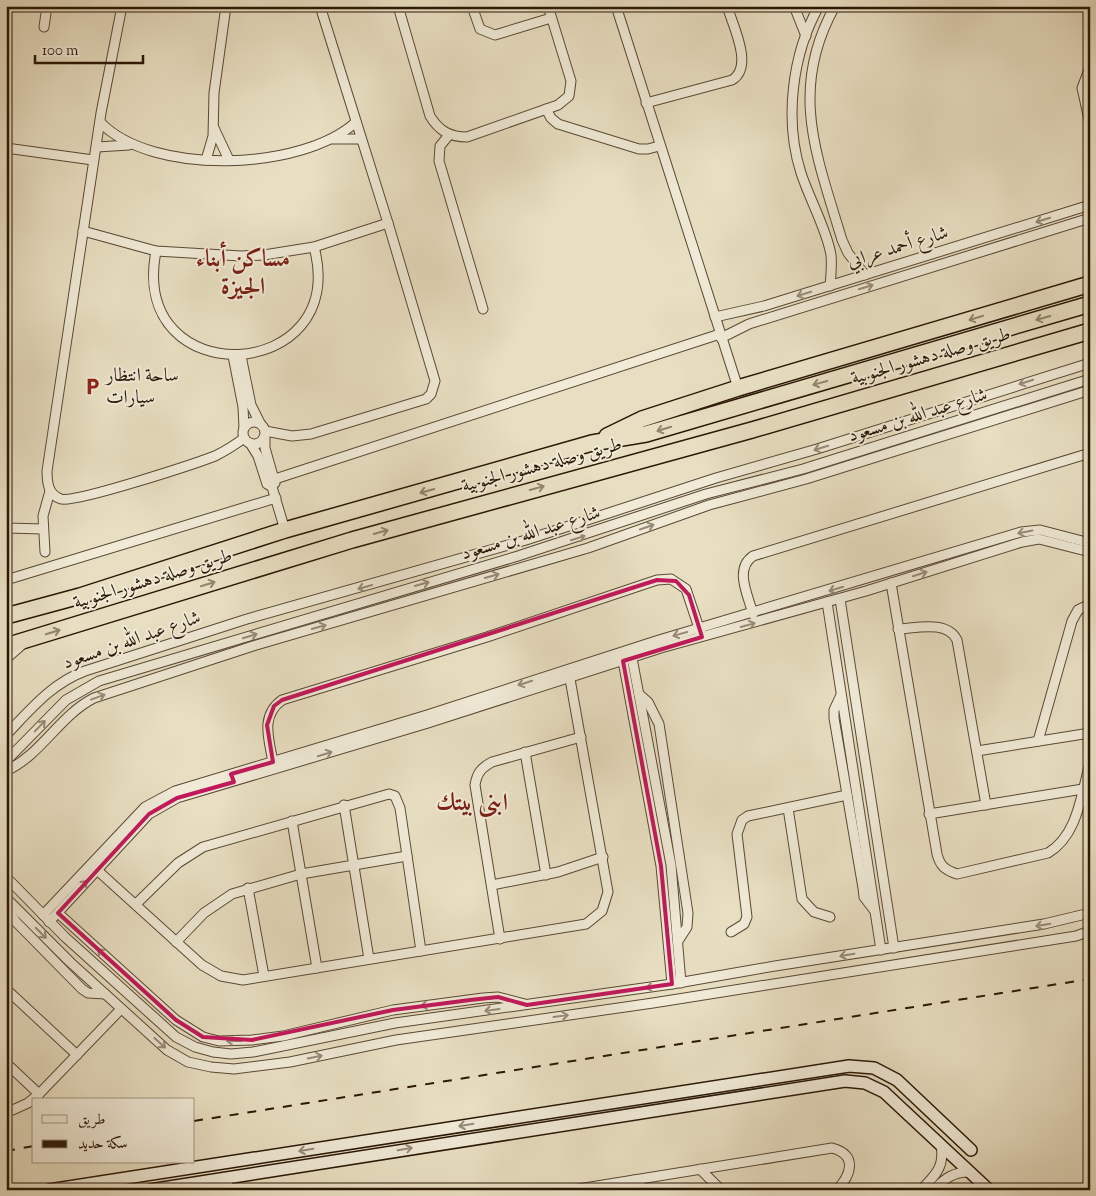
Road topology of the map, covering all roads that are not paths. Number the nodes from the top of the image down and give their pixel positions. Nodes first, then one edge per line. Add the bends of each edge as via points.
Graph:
1 (47, 6) edge
2 (122, 6) edge
3 (226, 6) edge
4 (320, 6) edge
5 (398, 6) edge
6 (472, 6) edge
7 (548, 6) edge
8 (616, 6) edge
9 (726, 6) edge
10 (794, 6) edge
11 (819, 6) edge
12 (835, 6) edge
13 (552, 18) junction
14 (44, 26) dead end
15 (806, 36) junction
16 (1090, 67) edge
17 (646, 103) junction
18 (546, 110) junction
19 (356, 122) junction
20 (101, 123) junction
21 (1090, 124) edge
22 (214, 128) junction
23 (449, 134) junction
24 (332, 139) junction
25 (361, 139) junction
26 (132, 146) junction
27 (659, 146) junction
28 (97, 147) junction
29 (6, 148) edge
30 (93, 160) junction
31 (206, 160) junction
32 (229, 160) junction
33 (1090, 205) edge
34 (1090, 218) edge
35 (388, 223) junction
36 (83, 231) junction
37 (314, 247) junction
38 (156, 251) junction
39 (924, 257) junction
40 (928, 268) junction
41 (865, 275) junction
42 (1090, 284) edge
43 (830, 286) junction
44 (1090, 304) edge
45 (483, 309) dead end
46 (714, 317) junction
47 (1090, 331) edge
48 (721, 336) junction
49 (237, 356) junction
50 (1090, 363) edge
51 (1046, 376) junction
52 (1090, 380) edge
53 (738, 388) junction
54 (1090, 390) edge
55 (1051, 391) junction
56 (964, 419) junction
57 (260, 423) junction
58 (244, 428) junction
59 (967, 428) junction
60 (265, 434) junction
61 (247, 441) junction
62 (592, 443) junction
63 (879, 446) junction
64 (1090, 453) edge
65 (882, 455) junction
66 (803, 469) junction
67 (806, 479) junction
68 (274, 483) junction
69 (50, 491) junction
70 (706, 494) junction
71 (276, 498) junction
72 (709, 505) junction
73 (6, 528) edge
74 (43, 529) junction
75 (286, 530) junction
76 (1090, 543) edge
77 (542, 549) junction
78 (45, 552) dead end
79 (1090, 552) edge
80 (546, 560) junction
81 (466, 572) junction
82 (6, 580) edge
83 (863, 581) junction
84 (470, 582) junction
85 (891, 583) junction
86 (866, 591) junction
87 (390, 594) junction
88 (840, 599) junction
89 (827, 602) junction
90 (1090, 604) edge
91 (394, 605) junction
92 (753, 614) junction
93 (6, 616) edge
94 (898, 629) junction
95 (701, 633) junction
96 (30, 639) junction
97 (180, 640) junction
98 (228, 642) junction
99 (6, 646) edge
100 (232, 653) junction
101 (185, 655) junction
102 (632, 658) junction
103 (6, 659) edge
104 (623, 661) junction
105 (585, 669) junction
106 (570, 679) junction
107 (639, 694) junction
108 (841, 695) junction
109 (1090, 733) edge
110 (6, 735) edge
111 (580, 737) junction
112 (1038, 741) junction
113 (342, 745) junction
114 (977, 751) junction
115 (525, 752) junction
116 (6, 761) edge
117 (273, 762) junction
118 (1090, 763) edge
119 (6, 771) edge
120 (232, 778) junction
121 (1083, 789) junction
122 (847, 795) junction
123 (986, 805) junction
124 (344, 806) junction
125 (788, 808) junction
126 (930, 814) junction
127 (292, 821) junction
128 (134, 825) junction
129 (407, 856) junction
130 (603, 857) junction
131 (354, 864) junction
132 (98, 870) junction
133 (301, 874) junction
134 (546, 875) junction
135 (6, 877) edge
136 (492, 885) junction
137 (248, 888) junction
138 (6, 898) edge
139 (136, 904) junction
140 (6, 907) edge
141 (875, 910) junction
142 (58, 913) junction
143 (1090, 913) edge
144 (830, 917) dead end
145 (46, 919) junction
146 (1090, 931) edge
147 (731, 932) dead end
148 (991, 933) junction
149 (500, 939) junction
150 (678, 941) junction
151 (176, 942) junction
152 (894, 948) junction
153 (994, 949) junction
154 (881, 950) junction
155 (421, 951) junction
156 (370, 959) junction
157 (775, 966) junction
158 (317, 968) junction
159 (105, 973) junction
160 (264, 976) junction
161 (777, 982) junction
162 (677, 984) junction
163 (94, 985) junction
164 (6, 989) edge
165 (627, 991) junction
166 (104, 994) junction
167 (156, 1003) junction
168 (527, 1005) junction
169 (629, 1006) junction
170 (121, 1009) junction
171 (393, 1010) junction
172 (148, 1012) junction
173 (394, 1023) junction
174 (313, 1029) junction
175 (252, 1040) junction
176 (315, 1041) junction
177 (253, 1052) junction
178 (77, 1055) junction
179 (6, 1063) edge
180 (700, 1089) junction
181 (39, 1094) junction
182 (34, 1098) edge
183 (32, 1100) edge
184 (625, 1101) junction
185 (702, 1105) junction
186 (6, 1113) edge
187 (627, 1116) junction
188 (514, 1118) junction
189 (937, 1119) junction
190 (516, 1132) junction
191 (925, 1132) junction
192 (381, 1138) junction
193 (941, 1146) junction
194 (971, 1150) dead end
195 (383, 1153) junction
196 (700, 1169) junction
197 (969, 1172) junction
198 (940, 1177) junction
199 (634, 1180) junction
200 (222, 1182) edge
201 (49, 1190) edge
202 (150, 1190) edge
203 (228, 1190) edge
204 (572, 1190) edge
205 (645, 1190) edge
206 (721, 1190) edge
207 (837, 1190) edge
208 (921, 1190) edge
209 (934, 1190) edge
210 (989, 1190) edge

1 - 14 street
2 - 20 street via 106,79
3 - 22 street via 214,93
4 - 19 street
5 - 23 street via 430,116 441,130
6 - 13 street via 480,29 495,36
7 - 13 street
8 - 17 street
9 - 17 street via 744,63 739,76
10 - 15 street
11 - 15 street
12 - 41 street via 810,72 810,112 816,152 842,240
13 - 18 street via 570,74 571,89 564,101
15 - 43 street via 795,83 794,136 801,172 831,254
16 - 21 street via 1082,88
17 - 27 street
18 - 23 street via 467,137
18 - 27 street via 558,124 639,149
19 - 24 street
19 - 25 street
20 - 26 street
20 - 28 street
22 - 31 street
22 - 32 street
23 - 45 street via 440,146 440,162
24 - 25 street
24 - 32 street via 280,154
25 - 35 street
26 - 28 street
26 - 31 street via 169,157
27 - 46 street
28 - 30 street
29 - 30 street
30 - 36 street
31 - 32 street
33 -> 39 street, شارع أحمد عرابي
34 - 40 street
35 - 37 street
35 - 60 street via 434,374 431,394 426,399 321,432 292,436
36 - 38 street
36 - 69 street via 47,471
37 - 38 street via 241,256
37 - 49 street via 318,278 307,315 294,332 276,346
38 - 49 street via 155,293 173,328 203,350
39 - 40 street
39 - 41 street, شارع أحمد عرابي
48 -> 40 street via 749,324
41 - 43 street, شارع أحمد عرابي
42 -> 53 highway
43 -> 46 street, شارع أحمد عرابي via 754,309
44 -> 62 highway, طريق وصلة دهشور الجنوبية via 646,434
46 - 48 street
96 -> 47 highway, طريق وصلة دهشور الجنوبية via 352,540 752,430
48 - 53 street
48 - 68 street
49 - 57 street
49 - 58 street
50 - 51 street, شارع عبد الله بن مسعود
51 - 55 street
51 -> 97 street, شارع عبد الله بن مسعود via 526,540
52 - 55 street, شارع عبد الله بن مسعود
53 - 62 highway via 642,419
54 - 59 street
55 - 56 street, شارع عبد الله بن مسعود
56 - 59 street
56 - 63 street, شارع عبد الله بن مسعود
57 - 58 street via 253,422
57 - 60 street
58 - 61 street
59 - 65 street
60 - 61 street via 261,442
60 - 68 street via 265,448
61 - 68 street via 258,456 266,482
61 - 69 street via 215,456 94,494 69,500
62 -> 75 highway, طريق وصلة دهشور الجنوبية
63 - 65 street
63 - 66 street, شارع عبد الله بن مسعود
64 - 92 street via 752,556 742,570
65 - 67 street
66 - 67 street
66 - 70 street, شارع عبد الله بن مسعود
67 - 72 street
68 - 71 street
69 - 74 street
70 - 72 street
77 -> 70 street, شارع عبد الله بن مسعود
71 - 75 street
71 - 82 street
80 -> 72 street
73 - 74 street
74 - 78 street
75 - 93 highway, طريق وصلة دهشور الجنوبية via 80,596
76 -> 83 street via 1030,530
77 - 80 street
77 - 81 street, شارع عبد الله بن مسعود
85 -> 79 street via 1032,540 1048,540
84 -> 80 street
81 - 84 street
87 -> 81 street, شارع عبد الله بن مسعود
83 - 86 street
83 -> 92 street
84 - 91 street
85 - 86 street
85 - 94 street
86 - 88 street
87 - 91 street
98 -> 87 street, شارع عبد الله بن مسعود
88 - 89 street
88 - 152 street
95 -> 89 street
89 - 108 street
90 - 112 street via 1078,610 1072,620
100 -> 91 street
92 - 95 street
94 - 114 street via 943,627 955,635
94 - 126 street
95 - 102 street
95 -> 105 street
95 - 117 street via 682,585 671,579 657,580 282,700 268,715
96 - 99 highway, طريق وصلة دهشور الجنوبية
96 - 103 street
97 - 101 street
97 - 110 street, شارع عبد الله بن مسعود via 70,678 47,693
98 - 100 street
98 - 101 street, شارع عبد الله بن مسعود
119 -> 100 street via 16,766 85,703
116 -> 101 street, شارع عبد الله بن مسعود via 76,692 100,681
102 - 104 street
102 - 107 street
104 - 105 street
104 - 162 street via 661,866
105 - 106 street
105 -> 113 street
106 - 111 street
106 - 113 street
107 - 150 street via 671,866
107 - 150 street via 648,702 659,724 688,913 688,927
108 - 122 street via 834,718
108 - 141 street
109 - 112 street
111 - 115 street
111 - 130 street
112 - 114 street
113 - 117 street
120 -> 113 street
114 - 123 street
115 - 134 street
115 - 136 street via 482,766 476,775
117 - 120 street
118 - 121 street
120 - 128 street via 164,795 145,807
121 - 123 street
121 - 126 street via 1072,827 1058,847 1041,855 957,874 940,864
122 - 125 street
122 - 141 street via 864,897
123 - 126 street
124 - 127 street
124 - 129 street via 382,794 395,796 400,808
124 - 131 street
125 - 144 street via 802,899 814,912
125 - 147 street via 748,816 738,827 747,917 744,924
127 - 133 street
127 - 139 street via 203,847 178,863
128 - 132 street
128 - 145 street
129 - 131 street
129 - 155 street
130 - 134 street
130 - 149 street via 608,892 606,902 595,918 569,928
131 - 133 street
131 - 156 street
132 - 139 street
142 -> 132 street
133 - 137 street
133 - 158 street
134 - 136 street
135 - 145 street
136 - 149 street
137 - 151 street via 217,902
137 - 160 street
138 -> 163 street
139 - 151 street
140 - 166 street via 16,922 82,989 88,993
141 - 154 street
142 - 145 street
167 -> 142 street
143 -> 148 street
145 - 159 street
146 - 153 street
148 - 152 street
148 - 153 street
149 - 155 street
150 - 162 street
151 - 160 street via 211,972 221,976 243,980
152 - 154 street
153 - 161 street
154 -> 157 street
155 - 156 street
156 - 158 street
157 - 161 street
157 - 162 street
158 - 160 street
159 - 163 street
159 - 172 street
161 - 169 street
162 -> 165 street
163 - 166 street
164 - 178 street
165 - 168 street
165 - 169 street
166 - 170 street
167 - 172 street
175 -> 167 street via 219,1041 203,1037 188,1030
168 -> 171 street via 498,997
168 -> 173 street
170 -> 169 street via 167,1050 188,1062 234,1069 290,1062 396,1040
170 - 178 street
171 - 173 street
171 - 174 street
172 - 177 street via 176,1036 195,1047 231,1054
173 - 176 street
174 - 175 street
174 - 176 street
175 - 177 street
176 - 177 street
178 - 181 street
179 - 181 street
180 - 184 street
180 - 185 street
180 - 189 street via 837,1067 862,1066 874,1068 897,1080
181 - 182 street
183 - 186 street
184 - 187 street
184 - 188 street
185 - 187 street
185 - 191 street via 834,1082 855,1082 884,1092
187 - 190 street
188 - 190 street
188 -> 192 street
189 - 191 street
189 - 194 street
195 -> 190 street
191 - 193 street
192 - 195 street
192 -> 201 street
193 - 197 street
193 - 198 street
195 - 200 street
196 - 199 street
196 - 206 street
196 - 207 street via 832,1148 843,1153 850,1163 849,1175
197 - 198 street
197 - 210 street
198 - 208 street
198 - 209 street
199 - 204 street
199 - 205 street
200 - 202 street
200 - 203 street

